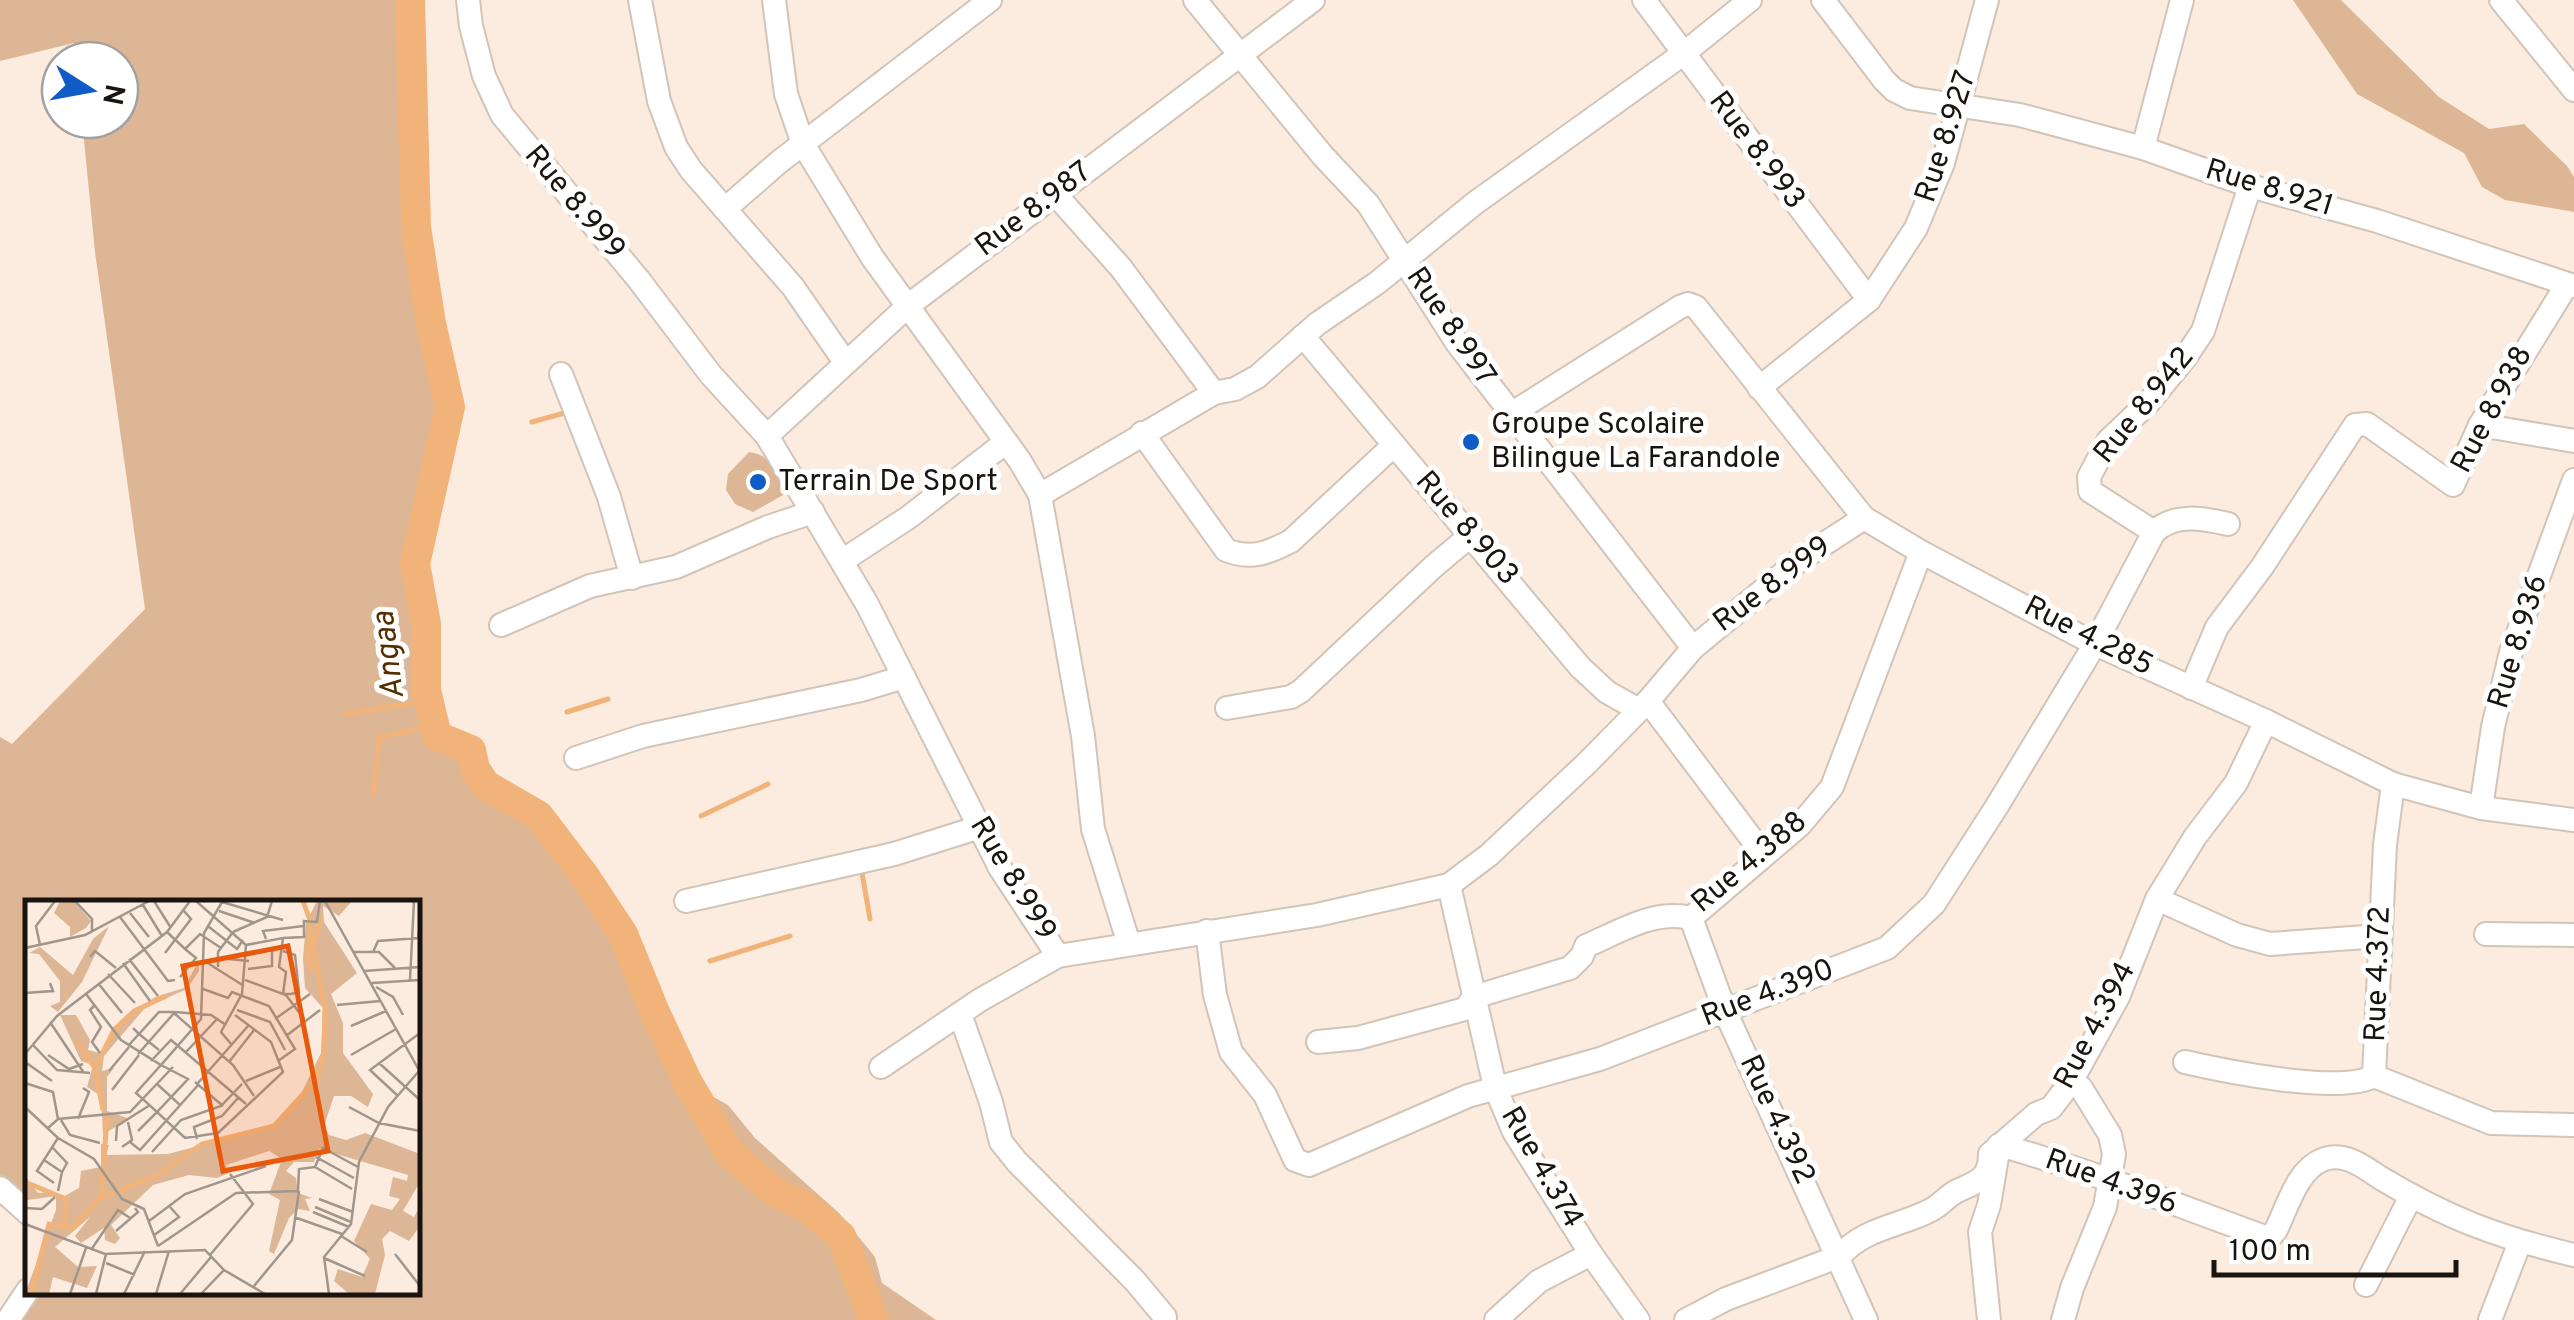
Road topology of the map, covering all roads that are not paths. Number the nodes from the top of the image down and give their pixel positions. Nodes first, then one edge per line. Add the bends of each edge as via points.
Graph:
1 (468, 0) edge
2 (640, 0) edge
3 (774, 0) edge
4 (990, 0) edge
5 (1195, 0) edge
6 (1314, 0) edge
7 (1644, 0) edge
8 (1750, 0) edge
9 (1823, 0) edge
10 (1988, 0) edge
11 (2182, 0) edge
12 (2501, 0) edge
13 (1683, 54) junction
14 (1242, 56) junction
15 (2570, 78) edge
16 (1960, 104) junction
17 (803, 144) junction
18 (2142, 148) junction
19 (2250, 186) junction
20 (1055, 194) junction
21 (725, 209) junction
22 (1404, 261) junction
23 (2570, 286) edge
24 (1869, 300) junction
25 (909, 305) junction
26 (1303, 336) junction
27 (845, 362) junction
28 (561, 374) dead end
29 (1759, 388) junction
30 (1214, 393) junction
31 (1511, 414) junction
32 (2480, 426) junction
33 (1142, 433) junction
34 (766, 436) junction
35 (2574, 441) edge
36 (1006, 442) junction
37 (1393, 446) junction
38 (2574, 480) edge
39 (1040, 495) junction
40 (813, 512) junction
41 (1864, 518) junction
42 (2228, 524) dead end
43 (2154, 532) junction
44 (1471, 535) junction
45 (1920, 552) junction
46 (842, 561) junction
47 (632, 578) junction
48 (501, 625) dead end
49 (2095, 644) junction
50 (1693, 648) junction
51 (904, 677) junction
52 (2191, 688) junction
53 (1644, 706) junction
54 (1227, 708) dead end
55 (2266, 721) junction
56 (576, 758) dead end
57 (2394, 784) junction
58 (2481, 808) junction
59 (2574, 820) edge
60 (980, 827) junction
61 (1764, 855) junction
62 (1449, 885) junction
63 (2157, 899) junction
64 (686, 901) dead end
65 (1691, 918) junction
66 (1207, 931) junction
67 (2486, 934) dead end
68 (2574, 935) edge
69 (2380, 936) junction
70 (1129, 944) junction
71 (1058, 956) junction
72 (1474, 998) junction
73 (1725, 1011) junction
74 (960, 1014) junction
75 (1318, 1042) dead end
76 (2185, 1062) dead end
77 (881, 1067) dead end
78 (2374, 1076) junction
79 (2071, 1082) junction
80 (1495, 1087) junction
81 (2574, 1125) edge
82 (1999, 1145) junction
83 (2108, 1179) junction
84 (0, 1188) edge
85 (2411, 1196) junction
86 (25, 1210) edge
87 (2520, 1242) junction
88 (1591, 1254) junction
89 (2574, 1255) edge
90 (1840, 1256) junction
91 (2366, 1285) dead end
92 (25, 1294) edge
93 (1165, 1317) dead end
94 (8, 1320) edge
95 (1496, 1320) edge
96 (1638, 1320) edge
97 (1686, 1320) edge
98 (1866, 1320) edge
99 (1989, 1320) edge
100 (2063, 1320) edge
101 (2490, 1320) edge

1 - 34 street, Rue 8.999 via 484,76 502,114
2 - 21 street via 666,124 691,170
3 - 17 street via 786,94
4 - 17 street
5 - 14 street, Rue 8.997
6 - 14 street, Rue 8.987
7 - 13 street, Rue 8.993
8 - 13 street
9 - 16 street, Rue 8.921 via 1894,90 1928,103
10 - 16 street, Rue 8.927
11 - 18 street
12 - 15 street
13 - 22 street
13 - 24 street, Rue 8.993
14 - 20 street, Rue 8.987
14 - 22 street, Rue 8.997 via 1368,204
16 - 18 street, Rue 8.921
16 - 24 street, Rue 8.927 via 1916,228
17 - 21 street
17 - 25 street
18 - 19 street, Rue 8.921
19 - 23 street, Rue 8.921
19 - 43 street, Rue 8.942 via 2204,331 2108,441 2089,477 2090,490
20 - 25 street, Rue 8.987
20 - 30 street via 1121,268
21 - 27 street via 793,287
22 - 26 street
22 - 31 street, Rue 8.997
23 - 32 street, Rue 8.938
24 - 29 street, Rue 8.927
25 - 27 street, Rue 8.987
25 - 36 street
26 - 30 street via 1257,378
26 - 37 street, Rue 8.903
27 - 34 street, Rue 8.987
28 - 47 street
29 - 31 street, Rue 4.285 via 1688,304
29 - 41 street, Rue 4.285
30 - 33 street
31 - 50 street, Rue 8.997
32 - 35 street
32 - 52 street, Rue 8.938 via 2453,485 2367,424 2354,424 2217,627
33 - 37 street via 1226,550 1240,556 1272,552 1291,541
33 - 39 street
34 - 40 street, Rue 8.999
36 - 39 street
36 - 46 street
37 - 44 street, Rue 8.903
38 - 58 street, Rue 8.936 via 2511,652
39 - 70 street via 1084,736 1093,829
40 - 46 street, Rue 8.999
40 - 47 street
41 - 45 street, Rue 4.285
41 - 50 street, Rue 8.999 via 1801,559
42 - 43 street via 2180,518
43 - 49 street
44 - 53 street, Rue 8.903 via 1589,676 1607,692
44 - 54 street via 1300,691
45 - 49 street, Rue 4.285
45 - 61 street, Rue 4.388 via 1832,787
46 - 51 street, Rue 8.999
47 - 48 street via 590,586
49 - 52 street, Rue 4.285
49 - 73 street, Rue 4.390 via 1934,904 1906,934 1887,948
50 - 53 street, Rue 8.999
51 - 56 street via 643,736
51 - 60 street, Rue 8.999
52 - 55 street, Rue 4.285
53 - 61 street
53 - 62 street, Rue 8.999
55 - 57 street, Rue 4.285
55 - 63 street, Rue 4.394 via 2236,783
57 - 58 street, Rue 4.285
57 - 69 street, Rue 4.372
58 - 59 street, Rue 4.285
60 - 64 street via 894,854
60 - 71 street, Rue 8.999
61 - 65 street, Rue 4.388
62 - 66 street, Rue 8.999
62 - 72 street, Rue 4.374
63 - 69 street via 2270,944
63 - 79 street, Rue 4.394 via 2118,996
65 - 72 street, Rue 4.388 via 1652,918 1586,946 1570,968
65 - 73 street, Rue 4.392
66 - 70 street, Rue 8.999
66 - 80 street, Rue 4.390 via 1231,1052 1265,1095 1300,1164
67 - 68 street
69 - 78 street, Rue 4.372
70 - 71 street, Rue 8.999
71 - 74 street
72 - 75 street, Rue 4.388 via 1465,1009
72 - 80 street, Rue 4.374
73 - 80 street, Rue 4.390 via 1600,1059
73 - 90 street, Rue 4.392
74 - 77 street
74 - 93 street via 1002,1142
76 - 78 street via 2304,1081
78 - 81 street, Rue 4.372 via 2491,1123
79 - 82 street, Rue 4.394 via 2051,1108
79 - 83 street via 2110,1135
80 - 88 street, Rue 4.374 via 1514,1132
82 - 83 street, Rue 4.396
82 - 90 street, Rue 4.394 via 1980,1182 1850,1244
82 - 99 street via 1980,1232
83 - 85 street, Rue 4.396 via 2265,1237 2276,1230 2302,1176 2321,1160 2354,1162
83 - 100 street via 2105,1207
84 - 86 street
85 - 87 street, Rue 4.396
85 - 91 street
87 - 89 street, Rue 4.396
87 - 101 street
88 - 95 street via 1539,1281
88 - 96 street, Rue 4.374
90 - 97 street, Rue 4.394
90 - 98 street, Rue 4.392
92 - 94 street

